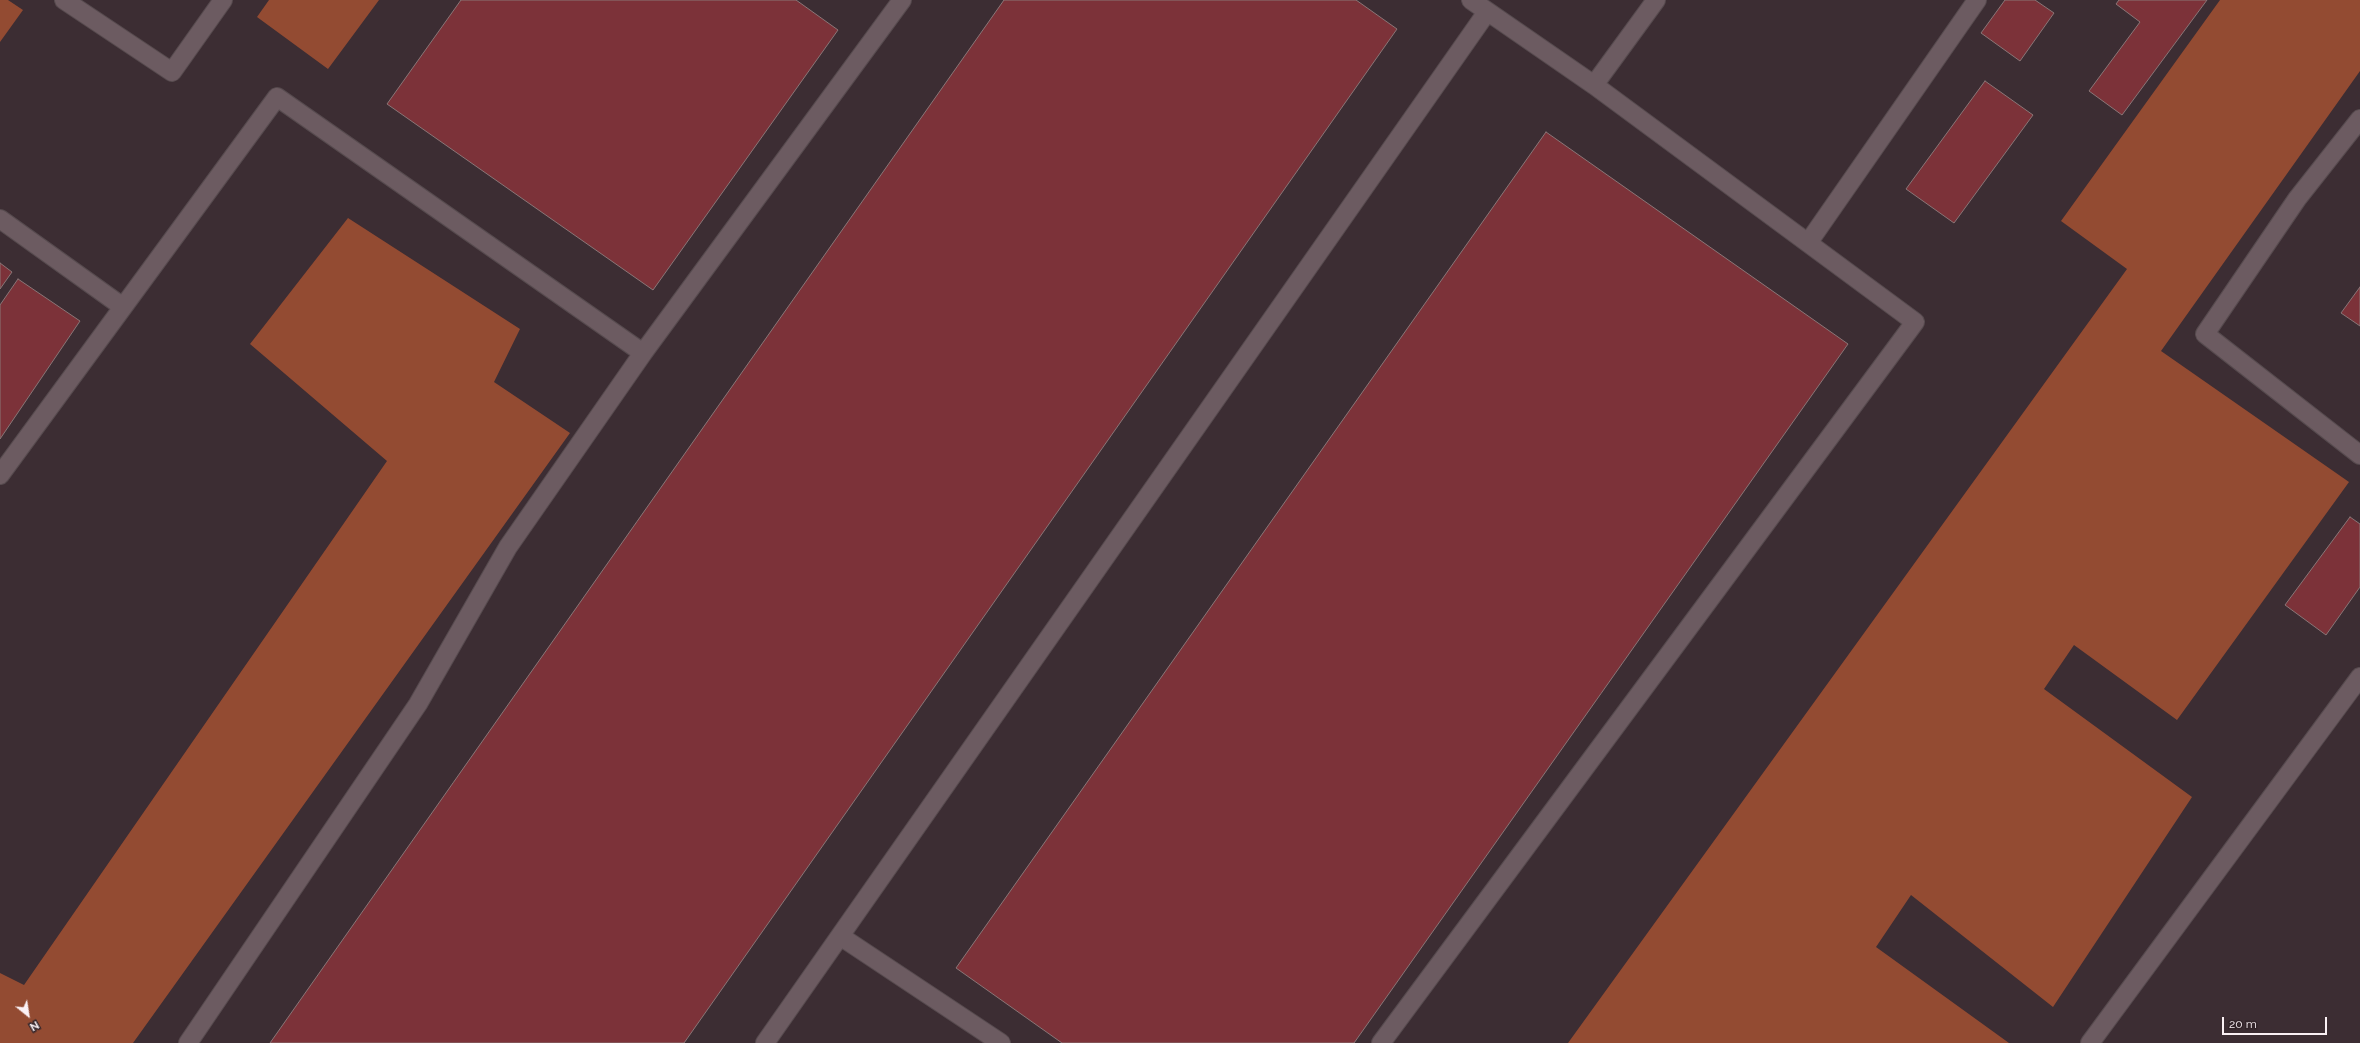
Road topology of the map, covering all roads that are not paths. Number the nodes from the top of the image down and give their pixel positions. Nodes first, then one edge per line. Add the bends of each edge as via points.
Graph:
1 (64, 0) edge
2 (222, 0) edge
3 (902, 0) edge
4 (1470, 0) edge
5 (1656, 0) edge
6 (1977, 0) edge
7 (1487, 12) junction
8 (1594, 85) junction
9 (2360, 119) edge
10 (0, 219) edge
11 (1808, 243) junction
12 (123, 307) junction
13 (643, 352) junction
14 (2360, 455) edge
15 (0, 475) edge
16 (2360, 677) edge
17 (840, 936) junction
18 (188, 1043) edge
19 (765, 1043) edge
20 (1001, 1043) edge
21 (1381, 1043) edge
22 (2090, 1043) edge

1 - 2 lane via 172,72
3 - 13 lane
4 - 7 lane
5 - 8 lane
6 - 11 lane
7 - 8 lane
7 - 17 lane
8 - 11 lane
9 - 14 lane via 2297,199 2204,334
10 - 12 lane
11 - 21 lane via 1915,322
12 - 13 lane via 277,97
12 - 15 lane
13 - 18 lane via 508,547 418,704
16 - 22 lane
17 - 19 lane
17 - 20 lane

